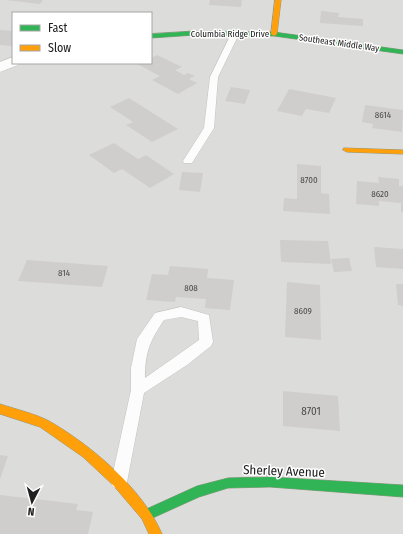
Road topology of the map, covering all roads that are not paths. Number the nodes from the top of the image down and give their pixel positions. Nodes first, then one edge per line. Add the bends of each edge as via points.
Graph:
1 (278, 0) edge
2 (235, 34) junction
3 (274, 34) junction
4 (152, 36) edge
5 (403, 52) edge
6 (347, 150) dead end
7 (403, 152) edge
8 (188, 161) dead end
9 (138, 390) junction
10 (0, 409) edge
11 (119, 484) junction
12 (403, 491) edge
13 (146, 514) junction
14 (156, 534) edge

1 - 3 street, Columbia Ridge Drive
2 - 3 street, Columbia Ridge Drive
2 - 4 street, Columbia Ridge Drive
2 - 8 lane via 214,78 209,128
3 - 5 street, Southeast Middle Way
6 - 7 street
9 - 9 lane via 206,342 204,318 181,312 160,316 144,339 138,368
9 - 11 lane
10 - 11 street via 44,424 87,453
11 - 13 street
12 - 13 street, Sherley Avenue via 270,482 228,483 196,492
13 - 14 street

